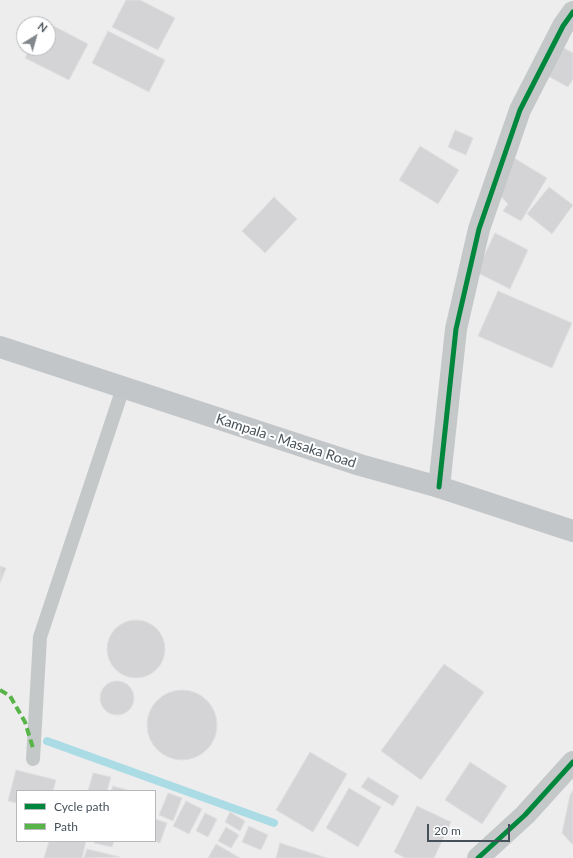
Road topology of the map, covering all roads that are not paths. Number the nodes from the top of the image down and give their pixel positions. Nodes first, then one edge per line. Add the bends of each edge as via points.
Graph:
1 (573, 12) edge
2 (0, 348) edge
3 (123, 388) junction
4 (439, 488) junction
5 (573, 531) edge
6 (33, 759) dead end
7 (573, 762) edge
8 (478, 858) edge

1 - 4 street via 563,26 520,110 478,229 456,329
2 - 3 main road, Kampala - Masaka Road
3 - 4 main road, Kampala - Masaka Road
3 - 6 lane via 40,637
4 - 5 main road, Kampala - Masaka Road
7 - 8 street via 525,815

